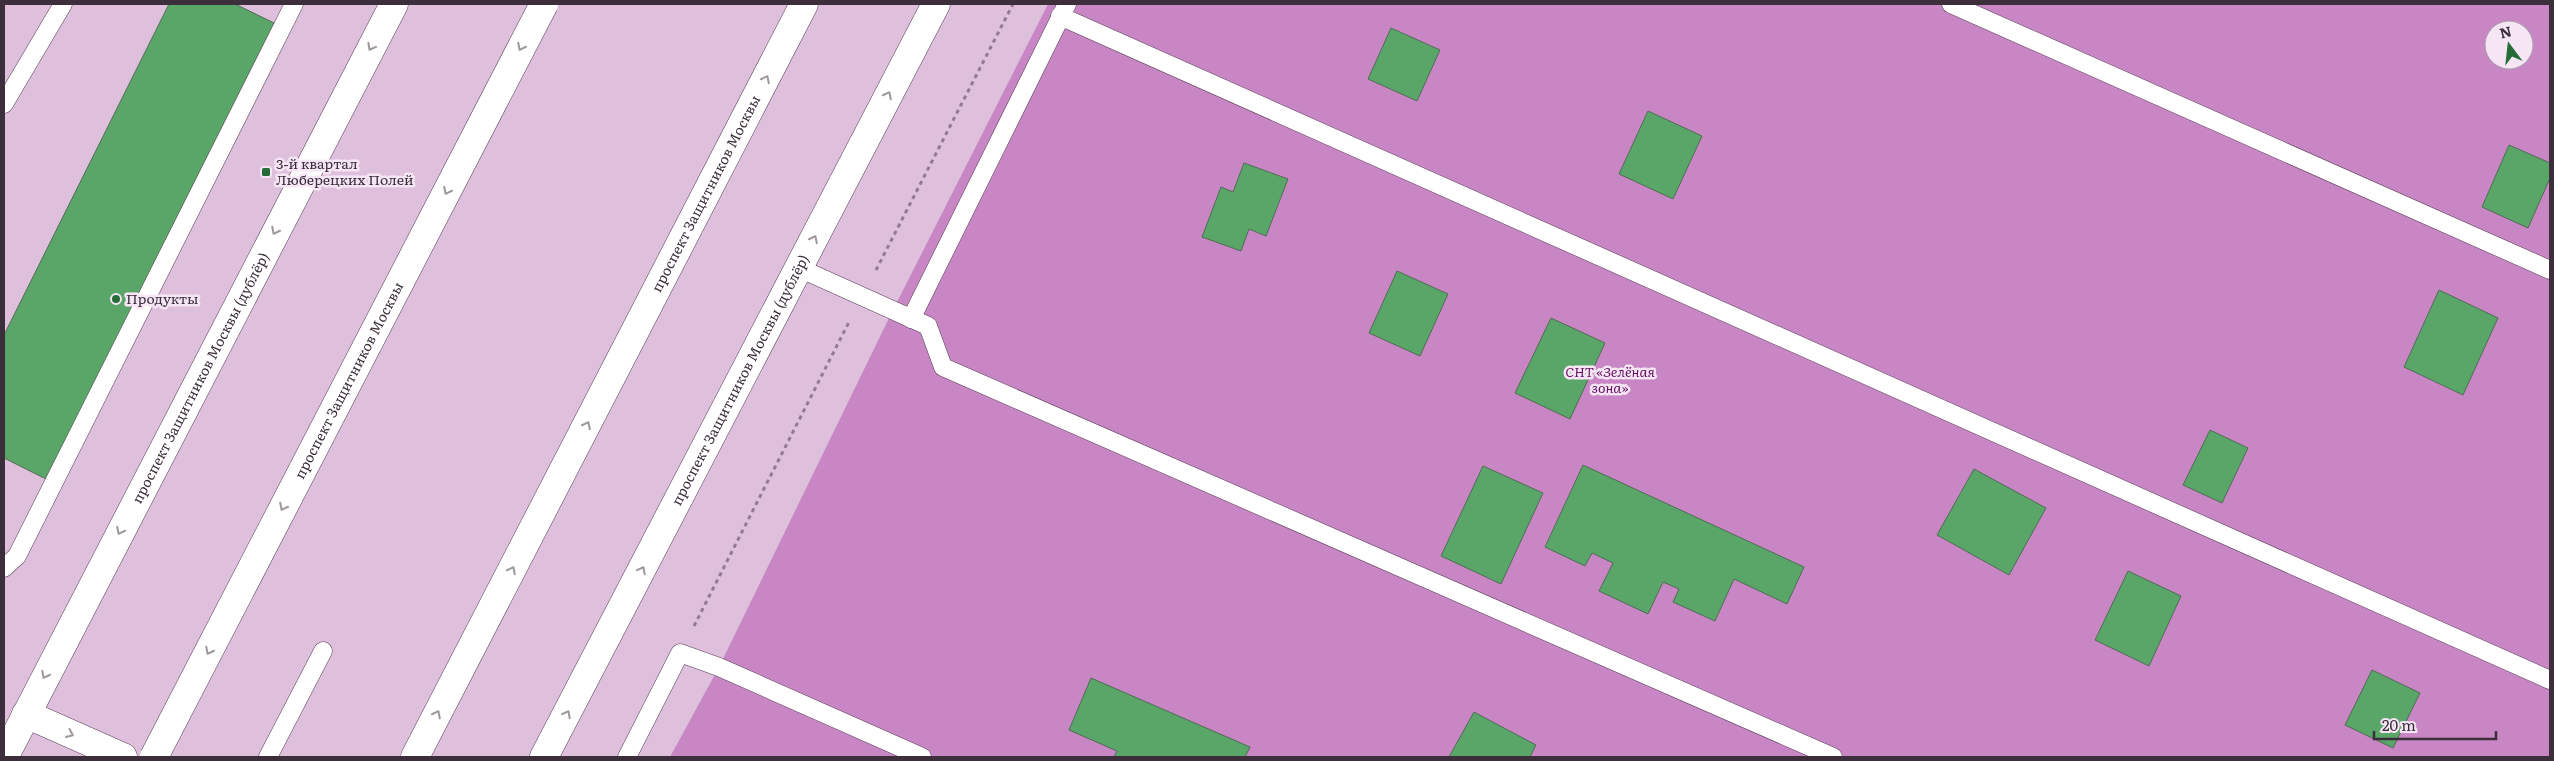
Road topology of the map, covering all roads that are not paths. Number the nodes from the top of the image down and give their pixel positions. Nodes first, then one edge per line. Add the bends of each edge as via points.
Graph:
1 (63, 4) edge
2 (294, 4) edge
3 (394, 4) edge
4 (544, 4) edge
5 (804, 4) edge
6 (936, 4) edge
7 (1951, 4) edge
8 (1063, 10) edge
9 (4, 104) edge
10 (799, 268) junction
11 (2550, 270) edge
12 (911, 319) junction
13 (4, 568) edge
14 (323, 651) dead end
15 (2550, 680) edge
16 (26, 714) junction
17 (8, 753) edge
18 (122, 757) edge
19 (154, 757) edge
20 (268, 757) edge
21 (415, 757) edge
22 (544, 757) edge
23 (627, 757) edge
24 (922, 757) edge
25 (1833, 757) edge

1 - 9 lane
2 - 13 lane via 17,556
3 -> 16 street, проспект Защитников Москвы (дублёр)
4 -> 19 street, проспект Защитников Москвы, bridge
21 -> 5 street, проспект Защитников Москвы
10 -> 6 street, проспект Защитников Москвы (дублёр)
7 - 11 lane
8 - 12 lane
8 - 15 lane
10 - 12 lane
22 -> 10 street, проспект Защитников Москвы (дублёр)
12 - 25 lane via 928,326 943,367
14 - 20 lane
16 - 17 street, проспект Защитников Москвы (дублёр)
16 -> 18 street
23 - 24 lane via 680,653

